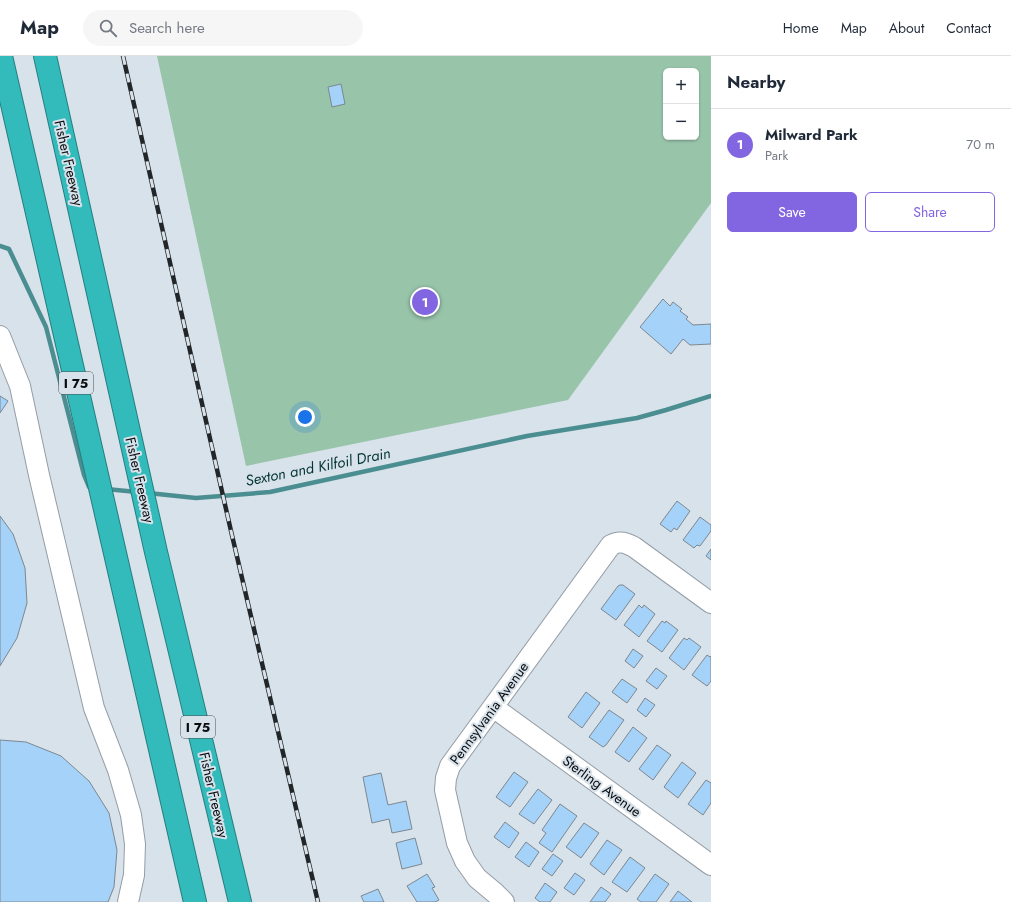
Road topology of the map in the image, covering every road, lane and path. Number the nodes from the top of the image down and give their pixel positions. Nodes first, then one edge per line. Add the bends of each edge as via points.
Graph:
1 (1, 56) edge
2 (45, 56) edge
3 (0, 336) edge
4 (711, 603) edge
5 (493, 708) junction
6 (711, 865) edge
7 (128, 902) edge
8 (195, 902) edge
9 (240, 902) edge
10 (504, 902) edge

1 - 8 highway, I 75
2 - 9 highway, Fisher Freeway / I 75 via 156,552
3 - 7 street via 20,386 38,475 94,708 118,770 131,815 136,844 134,875
4 - 5 street, Pennsylvania Avenue via 634,547 624,542 616,542 608,548
5 - 6 street, Sterling Avenue
5 - 10 street, Pennsylvania Avenue via 450,766 445,790 457,843 465,862 477,878

